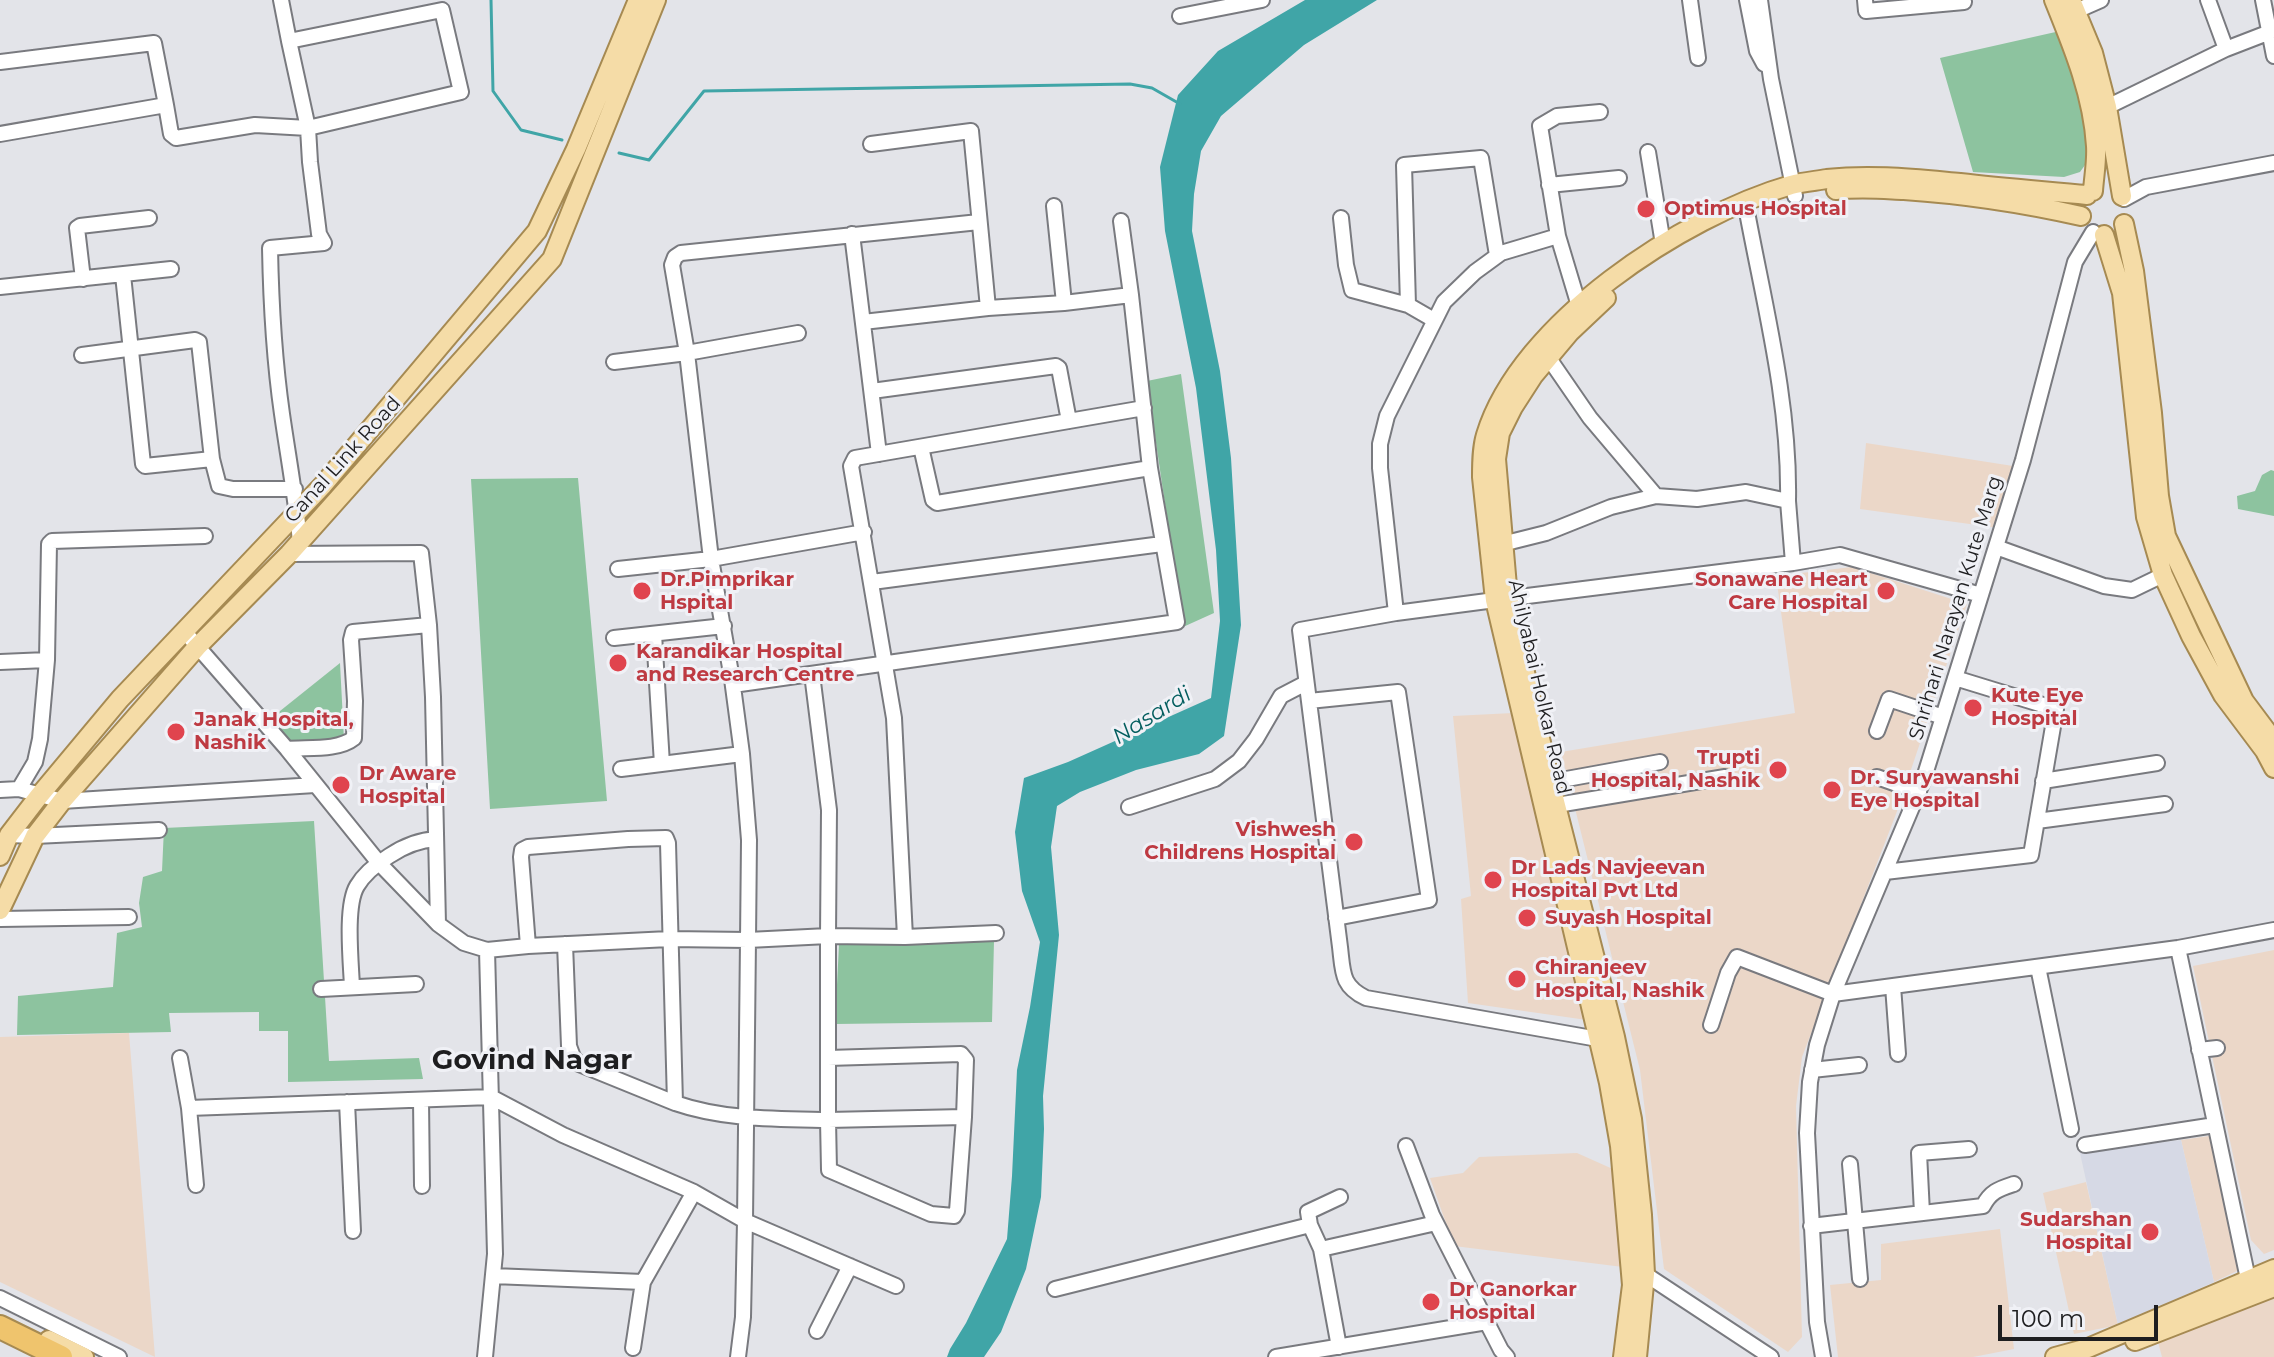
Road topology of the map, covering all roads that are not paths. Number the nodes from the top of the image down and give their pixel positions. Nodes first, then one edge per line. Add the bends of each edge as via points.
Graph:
1 (281, 0) edge
2 (638, 0) edge
3 (656, 0) edge
4 (1262, 0) edge
5 (1690, 0) edge
6 (1747, 0) edge
7 (1760, 0) edge
8 (1865, 0) edge
9 (2054, 0) edge
10 (2101, 0) edge
11 (2208, 0) edge
12 (2263, 0) edge
13 (1921, 2) edge
14 (1964, 2) edge
15 (2073, 6) edge
16 (1180, 16) dead end
17 (2270, 32) junction
18 (289, 41) junction
19 (2226, 49) junction
20 (2274, 56) edge
21 (1698, 58) dead end
22 (0, 62) edge
23 (1771, 79) junction
24 (166, 105) junction
25 (2107, 107) junction
26 (1600, 112) dead end
27 (308, 128) junction
28 (0, 134) edge
29 (871, 144) dead end
30 (1648, 152) dead end
31 (2274, 163) edge
32 (1619, 178) dead end
33 (1549, 185) junction
34 (1794, 190) junction
35 (2090, 193) junction
36 (2123, 197) junction
37 (1054, 206) dead end
38 (1745, 207) junction
39 (548, 209) junction
40 (2081, 216) junction
41 (149, 218) dead end
42 (1341, 218) dead end
43 (1121, 221) dead end
44 (567, 222) junction
45 (979, 222) junction
46 (2124, 224) junction
47 (2098, 233) junction
48 (852, 234) junction
49 (1558, 236) junction
50 (1663, 244) junction
51 (1497, 255) junction
52 (171, 269) dead end
53 (123, 275) junction
54 (83, 279) junction
55 (0, 287) edge
56 (1131, 295) junction
57 (1064, 303) junction
58 (1408, 305) junction
59 (1579, 306) junction
60 (988, 308) junction
61 (1434, 320) junction
62 (863, 322) junction
63 (798, 333) dead end
64 (132, 349) junction
65 (687, 353) junction
66 (82, 355) dead end
67 (1548, 357) junction
68 (614, 362) dead end
69 (872, 391) junction
70 (1144, 408) junction
71 (1069, 421) junction
72 (921, 447) junction
73 (879, 454) junction
74 (212, 459) junction
75 (1150, 468) junction
76 (2150, 484) junction
77 (295, 489) junction
78 (1656, 496) junction
79 (1788, 501) junction
80 (297, 513) junction
81 (864, 532) junction
82 (205, 536) dead end
83 (1162, 544) junction
84 (1502, 544) junction
85 (1996, 547) junction
86 (295, 548) junction
87 (711, 559) junction
88 (1793, 563) junction
89 (618, 569) dead end
90 (2163, 575) junction
91 (872, 582) junction
92 (1981, 595) junction
93 (1501, 599) junction
94 (1396, 613) junction
95 (429, 625) junction
96 (724, 626) junction
97 (184, 631) junction
98 (654, 634) junction
99 (614, 638) dead end
100 (197, 647) junction
101 (47, 660) junction
102 (0, 662) edge
103 (883, 664) junction
104 (812, 674) junction
105 (1955, 678) junction
106 (1306, 683) junction
107 (733, 685) junction
108 (1309, 701) junction
109 (1943, 717) junction
110 (1877, 731) dead end
111 (2274, 741) edge
112 (287, 749) junction
113 (742, 754) junction
114 (1660, 762) dead end
115 (2157, 763) dead end
116 (662, 764) junction
117 (2274, 768) edge
118 (621, 769) dead end
119 (1725, 777) dead end
120 (1877, 777) dead end
121 (2043, 781) junction
122 (1550, 782) junction
123 (315, 785) junction
124 (19, 789) junction
125 (0, 790) edge
126 (1919, 792) junction
127 (39, 796) junction
128 (62, 801) junction
129 (2165, 804) dead end
130 (1557, 805) junction
131 (1129, 807) dead end
132 (2037, 821) junction
133 (159, 830) dead end
134 (9, 835) junction
135 (35, 836) junction
136 (436, 839) junction
137 (0, 856) edge
138 (379, 863) junction
139 (1885, 872) junction
140 (0, 910) edge
141 (129, 917) dead end
142 (1336, 918) junction
143 (0, 919) edge
144 (438, 924) junction
145 (2274, 930) edge
146 (996, 933) dead end
147 (828, 936) junction
148 (905, 937) junction
149 (669, 939) junction
150 (748, 940) junction
151 (565, 944) junction
152 (528, 946) junction
153 (2178, 948) junction
154 (487, 950) junction
155 (2038, 967) junction
156 (416, 984) dead end
157 (1893, 986) junction
158 (352, 987) junction
159 (321, 989) dead end
160 (1833, 994) junction
161 (1711, 1025) dead end
162 (1606, 1038) junction
163 (2217, 1048) dead end
164 (2199, 1050) junction
165 (1898, 1054) dead end
166 (180, 1058) dead end
167 (828, 1058) junction
168 (1859, 1065) dead end
169 (1812, 1070) junction
170 (491, 1097) junction
171 (421, 1100) junction
172 (347, 1102) junction
173 (675, 1103) junction
174 (189, 1108) junction
175 (964, 1117) junction
176 (747, 1118) junction
177 (828, 1120) junction
178 (2215, 1125) junction
179 (2071, 1129) dead end
180 (2085, 1145) dead end
181 (1406, 1146) dead end
182 (1969, 1149) dead end
183 (1850, 1164) dead end
184 (2014, 1184) dead end
185 (196, 1185) dead end
186 (422, 1186) dead end
187 (694, 1192) junction
188 (1340, 1197) dead end
189 (1922, 1213) junction
190 (745, 1221) junction
191 (1854, 1221) junction
192 (1436, 1223) junction
193 (1310, 1225) junction
194 (1811, 1226) junction
195 (353, 1231) dead end
196 (1321, 1249) junction
197 (850, 1266) junction
198 (2274, 1269) edge
199 (1645, 1274) junction
200 (493, 1276) junction
201 (1860, 1279) dead end
202 (2248, 1279) junction
203 (643, 1282) junction
204 (896, 1286) dead end
205 (2274, 1287) edge
206 (1055, 1289) dead end
207 (0, 1298) edge
208 (0, 1315) edge
209 (1487, 1322) junction
210 (1817, 1322) junction
211 (0, 1327) edge
212 (817, 1331) dead end
213 (0, 1344) edge
214 (1339, 1347) junction
215 (633, 1348) dead end
216 (26, 1357) edge
217 (61, 1357) edge
218 (84, 1357) edge
219 (119, 1357) edge
220 (485, 1357) edge
221 (738, 1357) edge
222 (1276, 1357) edge
223 (1507, 1357) edge
224 (1623, 1357) edge
225 (1637, 1357) edge
226 (1771, 1357) edge
227 (1814, 1357) edge
228 (1823, 1357) edge
229 (2055, 1357) edge
230 (2094, 1357) edge

1 - 18 street
2 - 39 main road, Canal Link Road
3 - 44 main road, Canal Link Road
4 - 16 street
5 - 21 street
6 - 23 street via 1757,51
7 - 23 street
8 - 13 street via 1866,11
9 - 35 main road via 2092,114 2097,149
10 - 15 street
11 - 19 street
12 - 17 street
13 - 14 street
15 - 25 main road
17 - 19 street
17 - 20 street
18 - 27 street
18 - 27 street via 442,10 461,92
19 - 25 street
22 - 24 street via 154,43
23 - 34 street
24 - 27 street via 176,138 255,125
24 - 28 street
25 - 36 main road
26 - 33 street via 1557,116 1540,126
27 - 77 street via 324,243 270,248 272,325
29 - 45 street via 971,131
30 - 50 street
31 - 36 street via 2146,187
32 - 33 street
33 - 49 street
34 - 35 main road, Ahilyabai Holkar Road via 1863,176
34 - 38 main road, Ahilyabai Holkar Road
34 - 40 main road, Ahilyabai Holkar Road via 1930,192 2025,203
35 - 36 main road via 2108,188
35 - 40 main road
36 - 46 main road
37 - 57 street
38 - 50 main road, Ahilyabai Holkar Road
38 - 67 main road, Ahilyabai Holkar Road via 1620,286
38 - 79 street via 1785,414
39 - 44 main road
39 - 80 main road, Canal Link Road via 537,231
40 - 47 main road
41 - 54 street via 77,228
42 - 58 street via 1352,290
43 - 56 street
44 - 86 main road, Canal Link Road via 552,259
45 - 48 street
45 - 60 street
46 - 47 main road via 2111,234
46 - 76 main road via 2152,413
47 - 76 main road via 2122,293
47 - 85 street, Shrihari Narayan Kute Marg via 2075,262
48 - 62 street
48 - 65 street via 675,257
49 - 51 street
49 - 59 street
50 - 59 main road, Ahilyabai Holkar Road
51 - 58 street via 1481,158 1404,165
51 - 61 street via 1444,302
52 - 53 street
53 - 54 street
53 - 64 street
54 - 55 street
56 - 57 street
56 - 70 street
57 - 60 street
58 - 61 street
59 - 93 main road, Ahilyabai Holkar Road via 1514,376 1485,436 1482,477
60 - 62 street
61 - 94 street via 1387,416 1380,444
62 - 69 street
63 - 65 street
64 - 66 street
64 - 74 street via 143,464
64 - 74 street via 199,342
65 - 68 street
65 - 87 street
67 - 78 street via 1590,418
67 - 84 main road, Ahilyabai Holkar Road via 1500,433 1496,459
69 - 71 street via 1056,366
69 - 73 street
70 - 71 street
70 - 75 street
71 - 72 street
72 - 73 street
72 - 75 street via 937,503
73 - 81 street via 855,458 851,466
74 - 77 street via 221,487
75 - 83 street
76 - 90 main road via 2146,517
76 - 111 main road via 2166,536 2244,701
77 - 80 street
78 - 79 street via 1697,499 1746,492
78 - 84 street
79 - 88 street
80 - 86 street
80 - 97 main road, Canal Link Road
81 - 87 street
81 - 91 street
82 - 101 street via 52,541
83 - 91 street
83 - 103 street via 1177,622
84 - 93 main road, Ahilyabai Holkar Road
85 - 90 street via 2104,586 2132,590
85 - 92 street, Shrihari Narayan Kute Marg
86 - 95 street via 421,553
86 - 100 main road, Canal Link Road
87 - 89 street
87 - 96 street
88 - 92 street via 1840,555
88 - 93 street
90 - 117 main road via 2223,695
91 - 103 street
92 - 105 street, Shrihari Narayan Kute Marg
93 - 94 street
93 - 122 main road, Ahilyabai Holkar Road
93 - 162 main road, Ahilyabai Holkar Road
94 - 106 street via 1300,630
95 - 112 street via 353,632 354,738 337,745
95 - 136 street
96 - 98 street
96 - 107 street
97 - 100 street
97 - 127 main road, Canal Link Road
98 - 99 street
98 - 116 street
100 - 112 street
100 - 128 main road, Canal Link Road
101 - 102 street
101 - 124 street via 40,739 35,762
103 - 104 street
103 - 148 street via 894,718
104 - 107 street
104 - 147 street via 829,810
105 - 109 street, Shrihari Narayan Kute Marg
105 - 121 street via 2056,709
106 - 108 street
106 - 131 street via 1281,696 1256,739 1225,772
107 - 113 street
108 - 142 street
108 - 142 street via 1398,692 1429,900
109 - 110 street via 1889,699
109 - 126 street, Shrihari Narayan Kute Marg
112 - 123 street
113 - 116 street
113 - 150 street via 749,840
114 - 122 street
115 - 121 street
116 - 118 street
119 - 130 street
120 - 126 street
121 - 132 street
122 - 130 main road, Ahilyabai Holkar Road
123 - 128 street
123 - 138 street
124 - 125 street
124 - 127 street
126 - 139 street, Shrihari Narayan Kute Marg
127 - 128 street
127 - 134 main road, Canal Link Road
128 - 135 main road, Canal Link Road
129 - 132 street
130 - 162 main road, Ahilyabai Holkar Road
132 - 139 street via 2031,855
133 - 135 street
134 - 135 street
134 - 137 main road, Canal Link Road
135 - 140 main road, Canal Link Road
136 - 138 street via 408,845
136 - 144 street
138 - 144 street
138 - 158 street via 358,885 351,902
139 - 160 street, Shrihari Narayan Kute Marg
141 - 143 street
142 - 162 street via 1345,980 1366,998
144 - 154 street via 464,943
145 - 153 street
146 - 148 street
147 - 148 street
147 - 150 street
147 - 167 street
149 - 150 street
149 - 151 street
149 - 152 street via 668,843 662,836 522,850
149 - 173 street
150 - 176 street
151 - 152 street
151 - 173 street via 573,1057
152 - 154 street
153 - 155 street
153 - 164 street
154 - 170 street
155 - 157 street
155 - 179 street
156 - 158 street
157 - 160 street
157 - 165 street
158 - 159 street
160 - 161 street via 1737,957
160 - 169 street, Shrihari Narayan Kute Marg
162 - 199 main road, Ahilyabai Holkar Road via 1632,1119
162 - 224 main road, Ahilyabai Holkar Road via 1632,1285
163 - 164 street
164 - 178 street
166 - 174 street
167 - 175 street via 961,1054 966,1060
167 - 177 street
168 - 169 street
169 - 194 street, Shrihari Narayan Kute Marg via 1807,1133
170 - 171 street
170 - 187 street
170 - 200 street
171 - 172 street
171 - 186 street
172 - 174 street
172 - 195 street
173 - 176 street
174 - 185 street
175 - 177 street
175 - 177 street via 954,1216 931,1214 829,1170
176 - 177 street
176 - 190 street
178 - 180 street
178 - 202 street
181 - 192 street
182 - 189 street via 1919,1153
183 - 191 street
184 - 189 street via 1995,1190 1983,1206
187 - 190 street
187 - 203 street
188 - 193 street via 1308,1212
189 - 191 street
190 - 197 street
190 - 221 street
191 - 194 street
191 - 201 street
192 - 196 street
192 - 209 street
193 - 196 street
193 - 206 street
194 - 210 street, Shrihari Narayan Kute Marg
196 - 214 street
197 - 204 street
197 - 212 street
198 - 202 main road
199 - 225 main road, Ahilyabai Holkar Road
199 - 226 street
200 - 203 street
200 - 220 street
202 - 229 main road via 2088,1348
203 - 215 street
205 - 230 main road
207 - 219 street
208 - 218 main road
209 - 214 street
209 - 223 street
210 - 227 street, Shrihari Narayan Kute Marg
210 - 228 street, Shrihari Narayan Kute Marg
211 - 217 highway
213 - 216 highway
214 - 222 street

